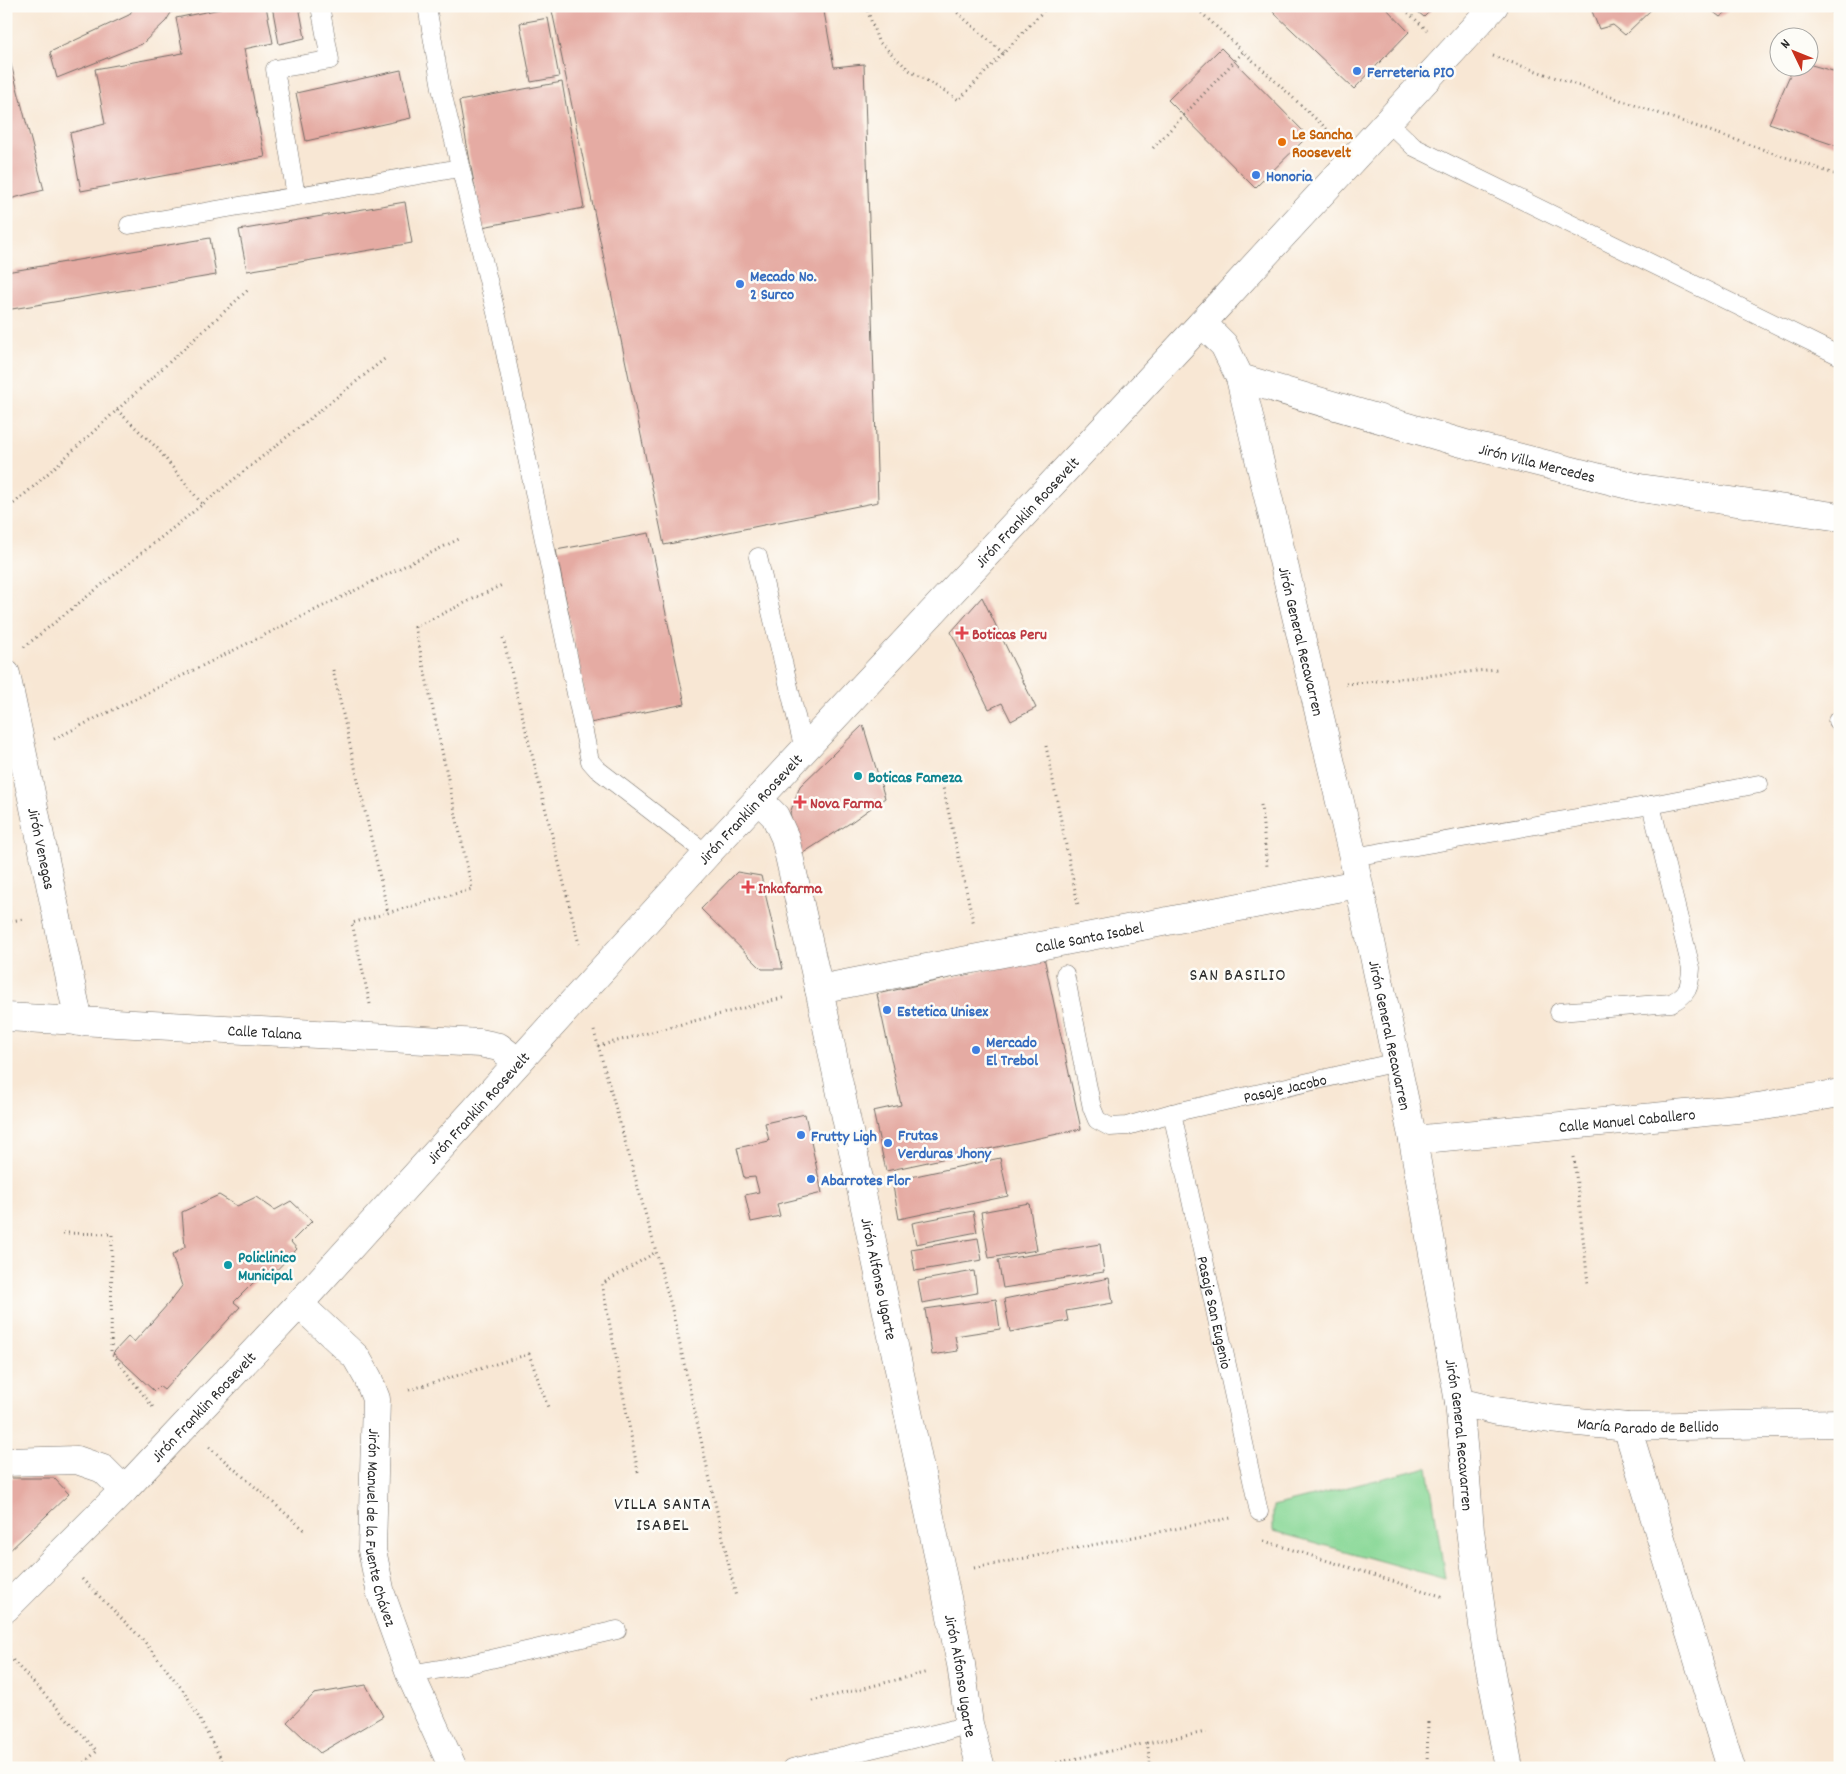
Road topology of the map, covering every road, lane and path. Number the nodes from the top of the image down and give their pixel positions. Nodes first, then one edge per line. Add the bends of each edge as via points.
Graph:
1 (320, 6) edge
2 (427, 6) edge
3 (866, 6) edge
4 (950, 6) edge
5 (1048, 6) edge
6 (1194, 6) edge
7 (1494, 6) edge
8 (1459, 44) junction
9 (1243, 52) junction
10 (1003, 53) junction
11 (1388, 122) junction
12 (1153, 148) dead end
13 (1356, 156) junction
14 (460, 168) junction
15 (1840, 176) edge
16 (296, 196) junction
17 (129, 225) dead end
18 (250, 288) dead end
19 (1202, 323) junction
20 (1840, 356) edge
21 (387, 357) dead end
22 (1240, 378) junction
23 (117, 410) junction
24 (202, 504) junction
25 (6, 510) edge
26 (1840, 517) edge
27 (459, 539) dead end
28 (758, 557) dead end
29 (504, 584) dead end
30 (503, 638) dead end
31 (21, 649) dead end
32 (1497, 669) dead end
33 (333, 670) dead end
34 (6, 674) edge
35 (1313, 687) junction
36 (1046, 746) dead end
37 (804, 750) junction
38 (23, 754) junction
39 (940, 774) dead end
40 (1759, 784) dead end
41 (758, 799) junction
42 (1261, 805) dead end
43 (1651, 806) junction
44 (707, 854) junction
45 (1353, 856) junction
46 (1358, 884) junction
47 (1270, 901) junction
48 (388, 913) junction
49 (1084, 938) junction
50 (981, 957) junction
51 (1065, 974) dead end
52 (586, 987) junction
53 (819, 988) junction
54 (1559, 1012) dead end
55 (6, 1017) edge
56 (79, 1022) junction
57 (377, 1037) junction
58 (598, 1046) junction
59 (518, 1062) junction
60 (1397, 1062) junction
61 (1840, 1093) edge
62 (1172, 1113) junction
63 (1570, 1125) junction
64 (1413, 1140) junction
65 (6, 1151) edge
66 (9, 1228) dead end
67 (63, 1233) dead end
68 (656, 1252) junction
69 (1588, 1283) dead end
70 (299, 1304) junction
71 (376, 1399) junction
72 (1459, 1402) junction
73 (549, 1410) dead end
74 (1840, 1423) edge
75 (1627, 1428) junction
76 (180, 1431) junction
77 (6, 1462) edge
78 (638, 1472) dead end
79 (124, 1490) junction
80 (1259, 1512) dead end
81 (1234, 1517) dead end
82 (307, 1532) dead end
83 (1262, 1541) dead end
84 (60, 1555) junction
85 (942, 1574) junction
86 (736, 1598) dead end
87 (6, 1608) edge
88 (1480, 1609) junction
89 (617, 1630) dead end
90 (6, 1653) edge
91 (961, 1664) junction
92 (410, 1674) junction
93 (812, 1701) dead end
94 (1428, 1720) dead end
95 (970, 1724) junction
96 (1206, 1732) dead end
97 (1147, 1743) junction
98 (78, 1768) edge
99 (226, 1768) edge
100 (453, 1768) edge
101 (792, 1768) edge
102 (981, 1768) edge
103 (1032, 1768) edge
104 (1151, 1768) edge
105 (1427, 1768) edge
106 (1510, 1768) edge
107 (1731, 1768) edge

1 - 16 lane via 330,60 275,69
2 - 14 lane via 441,88
3 - 10 path via 878,41 909,70 959,100
4 - 10 path
5 - 10 path
6 - 9 path
7 - 8 street, Jirón Franklin Roosevelt
8 - 11 street, Jirón Franklin Roosevelt
8 - 15 path
9 - 12 path
9 - 13 path
11 - 13 street, Jirón Franklin Roosevelt
11 - 20 lane via 1414,147
13 - 19 street, Jirón Franklin Roosevelt
14 - 16 lane
14 - 44 lane via 501,334 590,761
16 - 17 lane
18 - 23 path
19 - 22 street, Jirón General Recavarren via 1224,345
19 - 37 street, Jirón Franklin Roosevelt
21 - 24 path
22 - 26 street, Jirón Villa Mercedes via 1462,443 1640,488
22 - 35 street, Jirón General Recavarren
23 - 24 path via 157,448
23 - 25 path
24 - 31 path
27 - 38 path
28 - 37 lane
29 - 48 path via 415,627 472,889
30 - 52 path
32 - 35 path
33 - 48 path
34 - 38 street, Jirón Venegas
35 - 45 street, Jirón General Recavarren
36 - 49 path
37 - 41 street, Jirón Franklin Roosevelt
38 - 56 street, Jirón Venegas
39 - 50 path
40 - 43 lane
41 - 44 street, Jirón Franklin Roosevelt
41 - 53 street, Jirón Alfonso Ugarte via 775,816 785,838
42 - 47 path
43 - 45 lane
43 - 54 lane via 1691,968 1690,983 1684,996 1671,1004
44 - 52 street, Jirón Franklin Roosevelt
45 - 46 street, Jirón General Recavarren
46 - 47 street, Calle Santa Isabel
46 - 60 street, Jirón General Recavarren
47 - 49 street, Calle Santa Isabel
48 - 57 path via 352,923
49 - 50 street, Calle Santa Isabel
50 - 53 street, Calle Santa Isabel
51 - 62 lane, Pasaje Jacobo via 1097,1120 1110,1127 1127,1126
52 - 58 path
52 - 59 street, Jirón Franklin Roosevelt
53 - 58 path
53 - 85 street, Jirón Alfonso Ugarte
55 - 56 street, Calle Talana
56 - 57 street, Calle Talana
57 - 59 street, Calle Talana via 480,1042 499,1047
58 - 68 path
59 - 70 street, Jirón Franklin Roosevelt
60 - 62 lane, Pasaje Jacobo
60 - 64 street, Jirón General Recavarren
61 - 63 street, Calle Manuel Caballero via 1758,1107
62 - 80 lane, Pasaje San Eugenio
63 - 64 street, Calle Manuel Caballero
63 - 69 path
64 - 72 street, Jirón General Recavarren
65 - 66 path
67 - 76 path via 112,1234 111,1352
68 - 78 path via 602,1284
68 - 86 path via 680,1343
70 - 71 street, Jirón Manuel de la Fuente Chávez via 356,1357
70 - 76 street, Jirón Franklin Roosevelt
71 - 73 path via 529,1354
71 - 92 street, Jirón Manuel de la Fuente Chávez via 372,1550 381,1594
72 - 75 street, María Parado de Bellido via 1515,1414
72 - 88 street, Jirón General Recavarren
74 - 75 street, María Parado de Bellido
75 - 107 street
76 - 79 street, Jirón Franklin Roosevelt
76 - 82 path
77 - 79 street via 77,1460 104,1469
79 - 84 street, Jirón Franklin Roosevelt
81 - 85 path
83 - 88 path
84 - 87 street, Jirón Franklin Roosevelt
84 - 99 path via 143,1640 186,1694
85 - 91 street, Jirón Alfonso Ugarte
88 - 106 street, Jirón General Recavarren
89 - 92 lane via 465,1665
90 - 98 path via 96,1752
91 - 93 path
91 - 95 street, Jirón Alfonso Ugarte
92 - 100 street, Jirón Manuel de la Fuente Chávez
94 - 105 path
95 - 101 lane
95 - 102 street, Jirón Alfonso Ugarte
96 - 97 path
97 - 103 path
97 - 104 path

